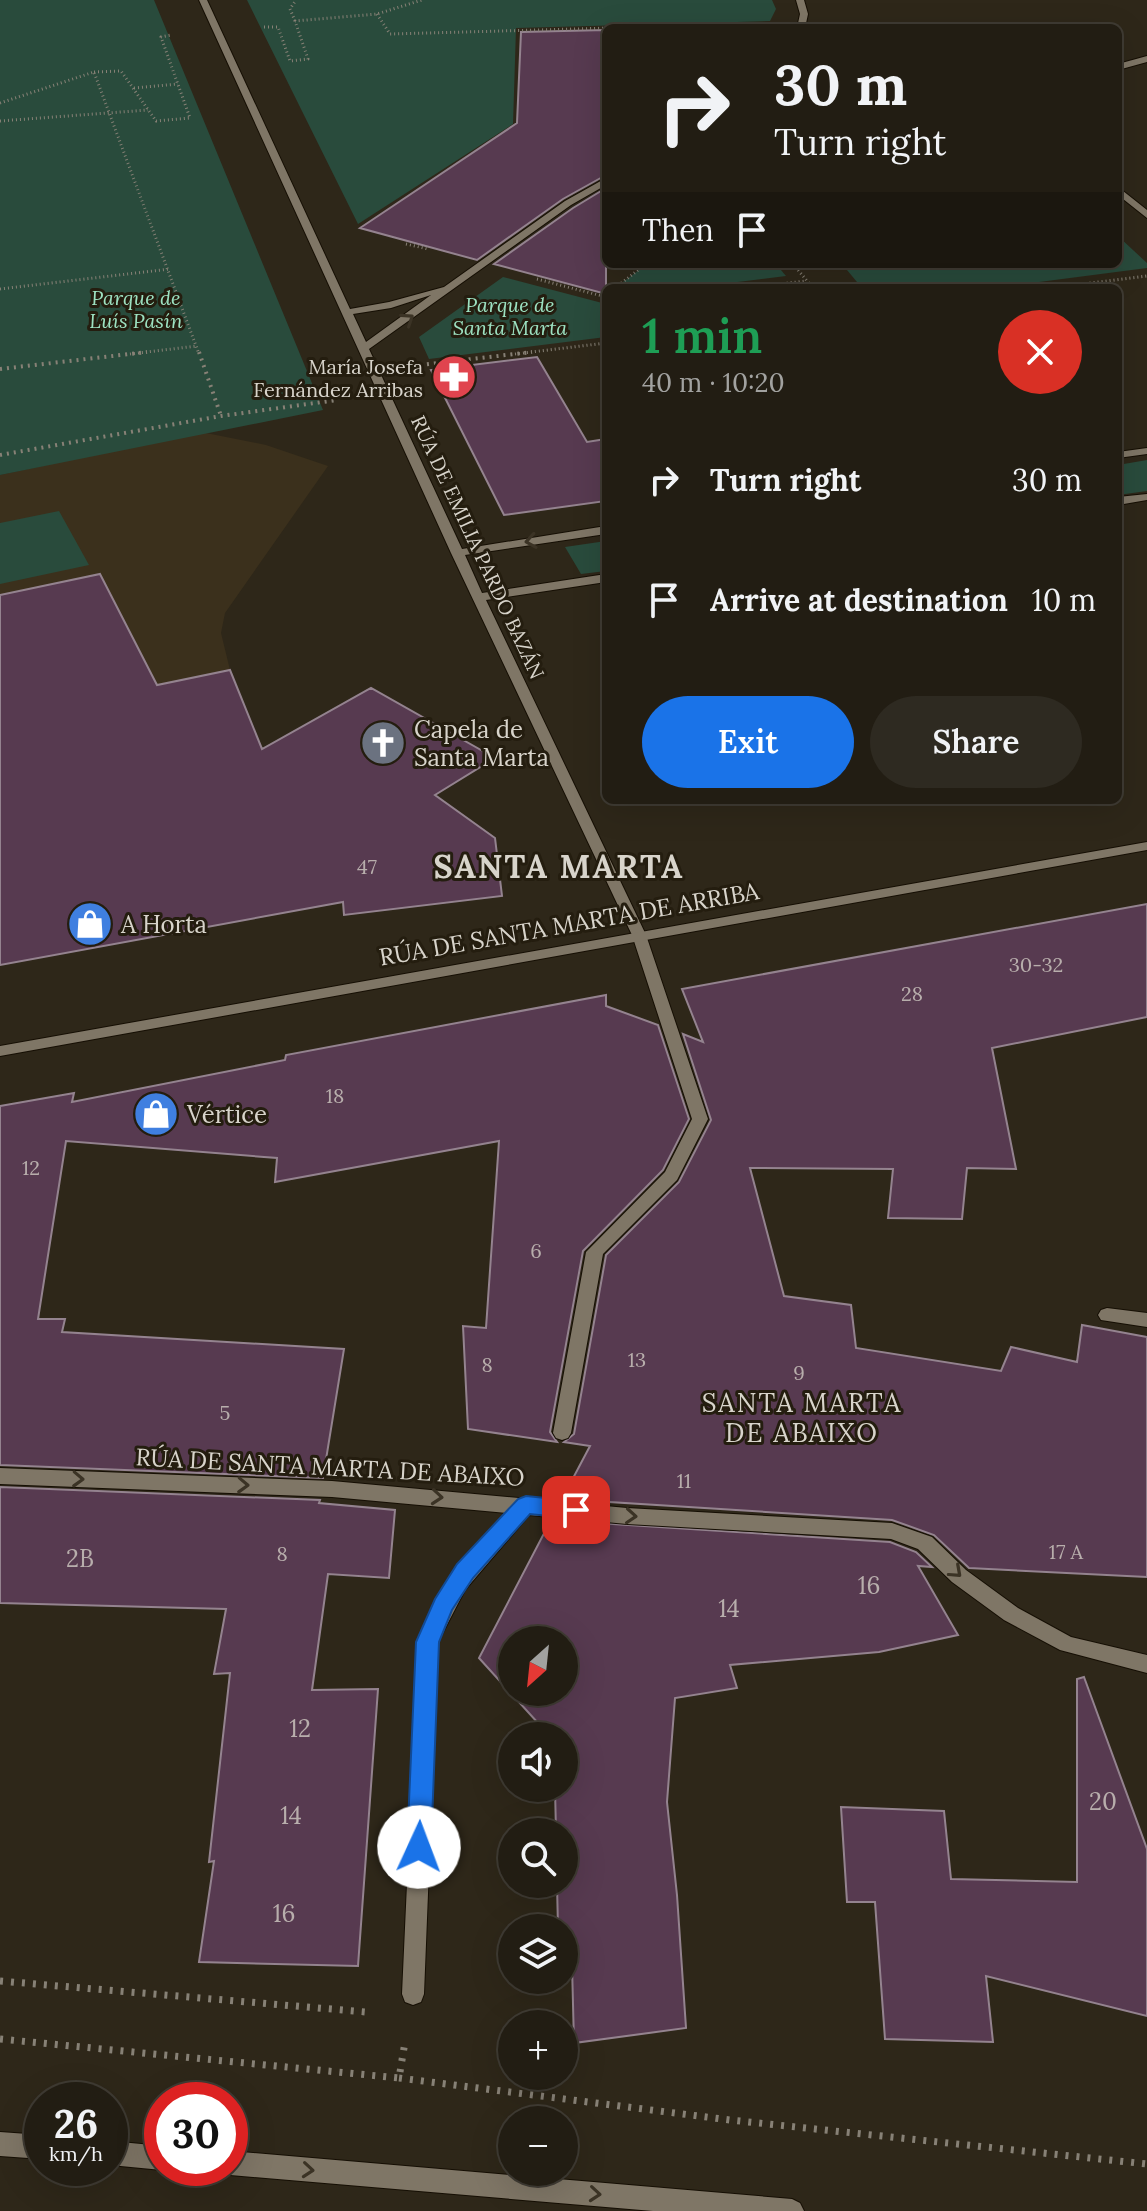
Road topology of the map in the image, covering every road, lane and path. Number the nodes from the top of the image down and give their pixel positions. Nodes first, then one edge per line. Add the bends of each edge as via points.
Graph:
1 (203, 0) edge
2 (296, 0) edge
3 (422, 0) edge
4 (800, 0) edge
5 (377, 14) junction
6 (295, 21) junction
7 (765, 23) dead end
8 (731, 24) edge
9 (802, 24) edge
10 (255, 28) dead end
11 (602, 28) edge
12 (174, 35) dead end
13 (1147, 59) edge
14 (1122, 66) edge
15 (94, 72) junction
16 (178, 84) junction
17 (133, 88) junction
18 (0, 103) edge
19 (149, 110) junction
20 (110, 113) junction
21 (0, 121) edge
22 (602, 183) edge
23 (1122, 193) edge
24 (1147, 215) edge
25 (406, 244) dead end
26 (434, 251) dead end
27 (641, 268) edge
28 (796, 268) edge
29 (170, 269) junction
30 (529, 276) dead end
31 (1147, 276) edge
32 (806, 281) junction
33 (620, 284) edge
34 (779, 284) edge
35 (809, 284) edge
36 (1082, 284) edge
37 (450, 286) junction
38 (0, 289) edge
39 (602, 295) edge
40 (348, 312) junction
41 (602, 343) edge
42 (197, 346) junction
43 (364, 348) junction
44 (411, 366) dead end
45 (0, 369) edge
46 (385, 394) junction
47 (221, 416) junction
48 (1147, 451) edge
49 (1122, 454) edge
50 (0, 455) edge
51 (1147, 497) edge
52 (1122, 500) edge
53 (602, 531) edge
54 (457, 553) junction
55 (602, 579) edge
56 (479, 597) junction
57 (1147, 846) edge
58 (639, 935) junction
59 (0, 1051) edge
60 (1107, 1315) dead end
61 (1147, 1320) edge
62 (562, 1433) dead end
63 (0, 1476) edge
64 (526, 1505) junction
65 (1147, 1664) edge
66 (0, 1981) edge
67 (413, 1994) joint
68 (410, 2015) junction
69 (0, 2039) edge
70 (399, 2078) junction
71 (0, 2144) edge
72 (24, 2146) edge
73 (1147, 2164) edge
74 (248, 2165) edge
75 (792, 2211) edge

1 - 40 street, RÚA DE EMILIA PARDO BAZÁN
2 - 6 path via 290,9
3 - 5 path
4 - 9 street
5 - 6 path
5 - 11 path via 390,34
6 - 10 path via 308,59 290,61 278,27
7 - 8 path
12 - 16 path via 161,37
13 - 14 street
15 - 17 path via 121,71
15 - 18 path
15 - 20 path
16 - 17 path
16 - 19 path via 190,118 156,121
17 - 19 path
19 - 20 path
20 - 21 path
20 - 29 path
22 - 37 street
23 - 24 street
25 - 26 path
27 - 33 path
28 - 32 path
29 - 38 path
29 - 42 path
30 - 39 path
31 - 36 path
32 - 34 path
32 - 35 path
37 - 40 street
43 -> 37 street
40 - 43 street, RÚA DE EMILIA PARDO BAZÁN
41 - 44 path
42 - 45 path
42 - 47 path
43 - 46 street, RÚA DE EMILIA PARDO BAZÁN
46 - 47 path
46 - 54 street, RÚA DE EMILIA PARDO BAZÁN
47 - 50 path
48 - 49 street
51 - 52 street
53 -> 54 street
54 - 56 street, RÚA DE EMILIA PARDO BAZÁN
55 - 56 street
56 - 58 street, RÚA DE EMILIA PARDO BAZÁN
57 - 58 street, RÚA DE SANTA MARTA DE ARRIBA
58 - 59 street, RÚA DE SANTA MARTA DE ARRIBA
58 - 62 street, RÚA DE EMILIA PARDO BAZÁN via 700,1119 671,1176 595,1252
60 - 61 street
63 -> 64 street, RÚA DE SANTA MARTA DE ABAIXO via 332,1489
64 -> 65 street, RÚA DE SANTA MARTA DE ABAIXO via 892,1531 925,1543 1011,1614 1067,1644
64 - 67 street via 465,1571 428,1642
66 - 68 path
67 - 68 path
68 - 70 path
69 - 70 path
70 - 73 path
71 - 72 street
74 -> 75 street

